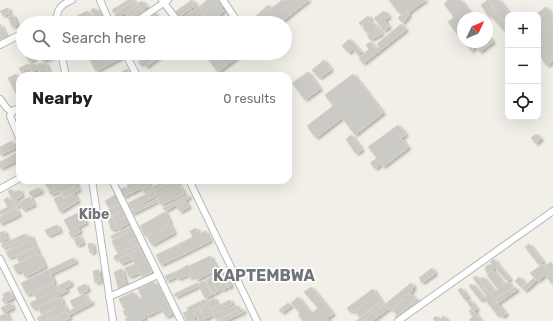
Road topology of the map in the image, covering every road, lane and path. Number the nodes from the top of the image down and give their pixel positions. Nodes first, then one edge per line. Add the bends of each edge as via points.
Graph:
1 (72, 0) edge
2 (100, 0) edge
3 (223, 0) edge
4 (164, 1) edge
5 (56, 16) edge
6 (107, 16) edge
7 (144, 16) edge
8 (174, 16) edge
9 (234, 16) edge
10 (16, 37) edge
11 (0, 45) edge
12 (63, 60) edge
13 (129, 60) edge
14 (65, 72) edge
15 (135, 72) edge
16 (0, 99) edge
17 (16, 110) edge
18 (12, 113) junction
19 (16, 131) edge
20 (16, 180) edge
21 (93, 184) edge
22 (114, 184) edge
23 (191, 184) edge
24 (0, 189) edge
25 (553, 211) edge
26 (0, 259) edge
27 (158, 275) junction
28 (109, 297) junction
29 (30, 321) edge
30 (113, 321) edge
31 (181, 321) edge
32 (257, 321) edge
33 (398, 321) edge

1 - 5 street via 59,8
2 - 6 street
3 - 9 street
4 - 7 street
4 - 8 street
10 - 11 street
12 - 14 street
13 - 15 street
16 - 18 street
17 - 18 street
18 - 19 street via 11,119
20 - 24 street
21 - 28 street
22 - 27 street
23 - 32 street
25 - 33 street
26 - 29 street
27 - 28 street
27 - 31 street
28 - 30 street

